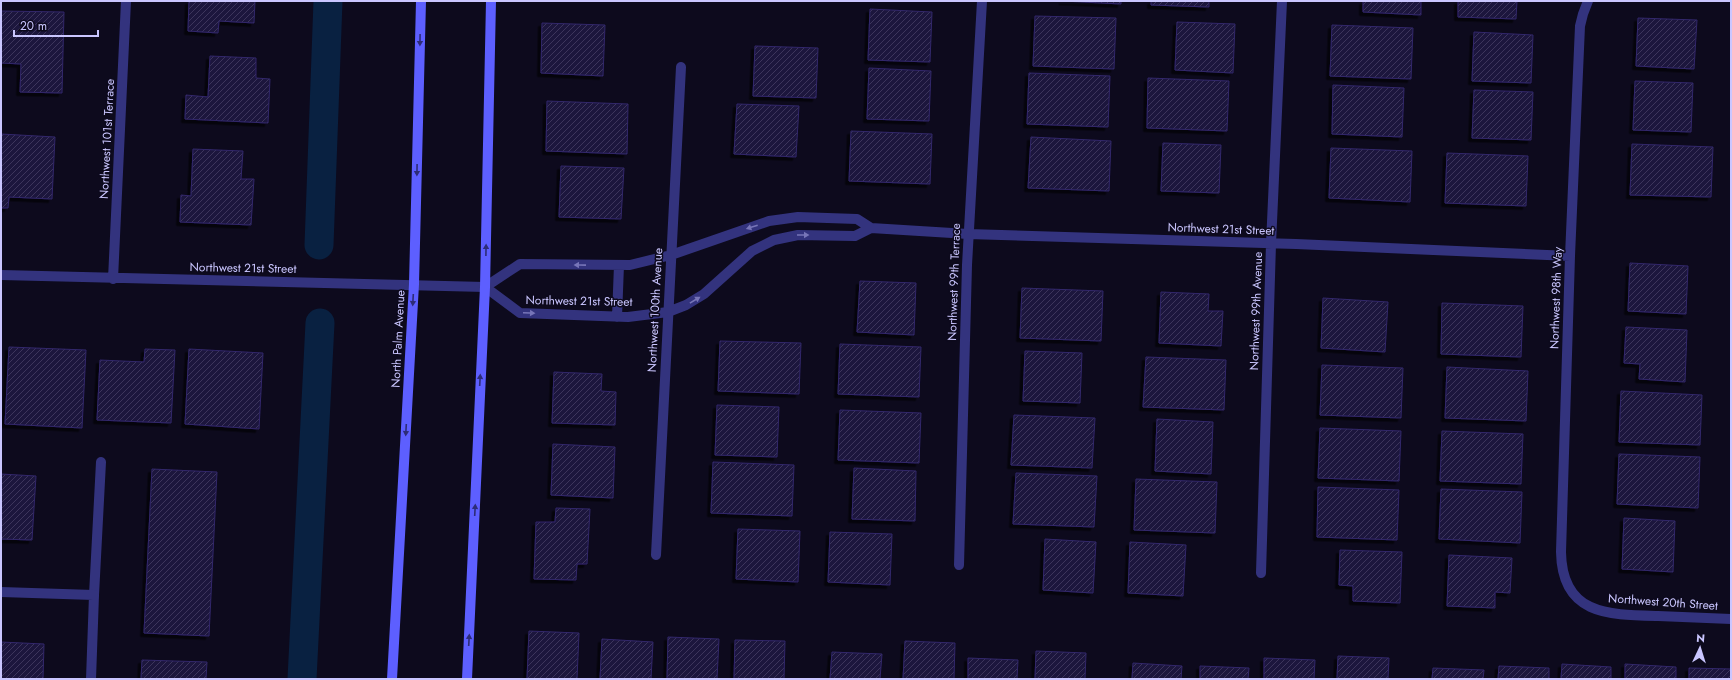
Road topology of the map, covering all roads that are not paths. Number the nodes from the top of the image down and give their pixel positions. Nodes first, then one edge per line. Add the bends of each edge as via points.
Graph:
1 (126, 1) edge
2 (421, 1) edge
3 (491, 1) edge
4 (982, 1) edge
5 (1282, 1) edge
6 (1588, 1) edge
7 (681, 67) dead end
8 (871, 228) junction
9 (968, 234) junction
10 (1271, 244) junction
11 (670, 255) junction
12 (1570, 256) junction
13 (619, 265) junction
14 (1, 275) edge
15 (113, 279) junction
16 (414, 284) junction
17 (485, 287) junction
18 (668, 312) junction
19 (616, 317) junction
20 (101, 462) dead end
21 (656, 556) dead end
22 (959, 565) dead end
23 (1261, 573) dead end
24 (1, 592) edge
25 (94, 595) junction
26 (1575, 595) joint
27 (1731, 619) edge
28 (91, 679) edge
29 (392, 679) edge
30 (467, 679) edge

1 - 15 street, Northwest 101st Terrace
2 -> 16 main road, North Palm Avenue
17 -> 3 main road
4 - 9 street, Northwest 99th Terrace
5 - 10 street, Northwest 99th Avenue
6 - 12 street, Northwest 98th Way via 1580,26
7 - 11 street, Northwest 100th Avenue
8 - 9 street, Northwest 21st Street
8 -> 11 street, Northwest 21st Street via 856,219 798,217 769,222
18 -> 8 street, Northwest 21st Street via 704,294 752,252 774,240 798,235 855,236
9 - 10 street, Northwest 21st Street
9 - 22 street, Northwest 99th Terrace
10 - 12 street, Northwest 21st Street
10 - 23 street, Northwest 99th Avenue
11 - 13 street, Northwest 21st Street via 636,264
11 - 18 street, Northwest 100th Avenue
12 - 26 street, Northwest 98th Way via 1561,556 1565,580
13 -> 17 street, Northwest 21st Street via 520,264
13 - 19 street
14 - 15 street, Northwest 21st Street
15 - 16 street, Northwest 21st Street
16 - 17 street, Northwest 21st Street
16 -> 29 main road, North Palm Avenue
17 -> 19 street, Northwest 21st Street via 520,313
30 -> 17 main road
18 - 19 street, Northwest 21st Street
18 - 21 street, Northwest 100th Avenue
20 - 25 street
24 - 25 street
25 - 28 street
26 - 27 street, Northwest 20th Street via 1583,603 1606,613

